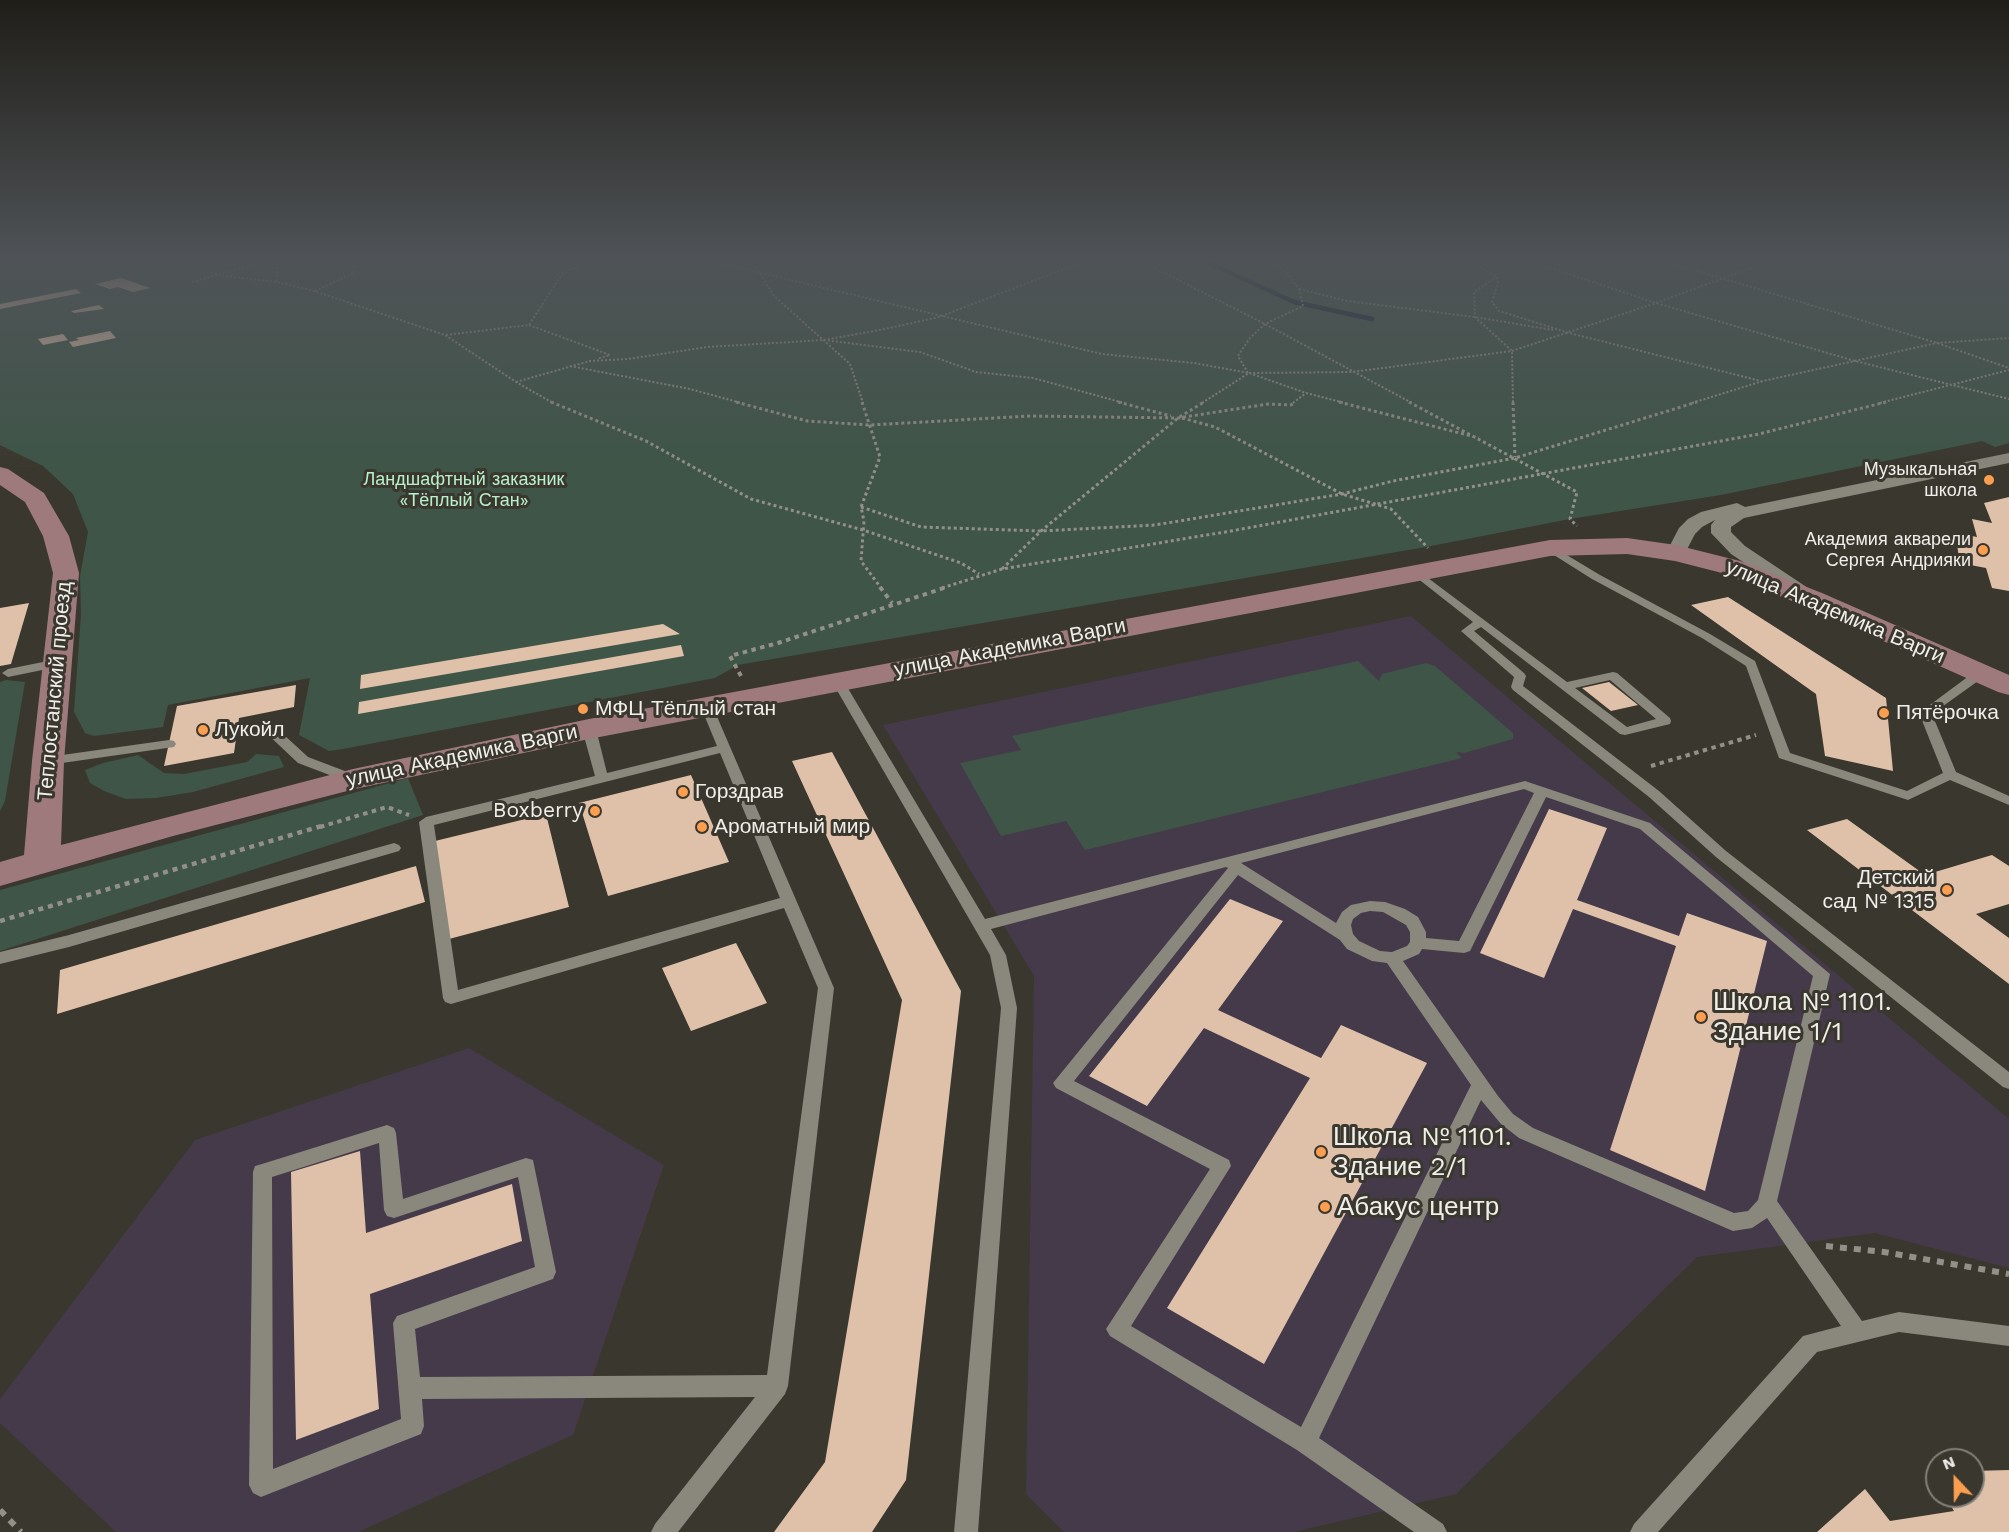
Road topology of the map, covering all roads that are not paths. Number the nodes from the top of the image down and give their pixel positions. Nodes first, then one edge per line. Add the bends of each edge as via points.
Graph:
1 (2009, 458) edge
2 (0, 474) edge
3 (1782, 504) junction
4 (1550, 548) junction
5 (1676, 553) junction
6 (1425, 562) junction
7 (1812, 599) junction
8 (1481, 622) junction
9 (58, 663) junction
10 (8, 673) dead end
11 (1981, 673) junction
12 (837, 680) junction
13 (1565, 686) junction
14 (2009, 686) edge
15 (706, 705) junction
16 (589, 729) junction
17 (237, 731) dead end
18 (169, 744) dead end
19 (724, 748) junction
20 (48, 761) junction
21 (1950, 775) junction
22 (602, 778) junction
23 (353, 779) junction
24 (1542, 791) junction
25 (2009, 801) edge
26 (394, 848) dead end
27 (42, 861) junction
28 (1232, 865) junction
29 (0, 874) edge
30 (789, 902) junction
31 (981, 926) junction
32 (1346, 936) junction
33 (1418, 943) junction
34 (0, 958) edge
35 (1392, 958) junction
36 (2009, 1082) edge
37 (1480, 1084) junction
38 (1767, 1202) junction
39 (1858, 1332) junction
40 (2009, 1336) edge
41 (777, 1386) junction
42 (410, 1388) junction
43 (1305, 1442) junction
44 (663, 1532) edge
45 (966, 1532) edge
46 (1435, 1532) edge
47 (1642, 1532) edge

1 - 3 street
2 - 9 street, Теплостанский проезд via 35,498 56,536 66,573
3 - 5 street via 1708,516 1686,532
3 - 7 street via 1728,519 1721,525 1721,533 1738,550
4 - 5 street, улица Академика Варги via 1597,545
4 - 6 street, улица Академика Варги
4 - 21 lane via 1751,664 1784,755 1908,796
5 - 7 street, улица Академика Варги via 1731,567
6 - 8 lane
6 - 12 street, улица Академика Варги
7 - 11 street, улица Академика Варги
8 - 13 lane
8 - 36 lane via 1467,631 1520,676 1517,687
9 - 10 lane
9 - 20 street, Теплостанский проезд
11 - 14 street, улица Академика Варги
11 - 21 lane via 1925,713
12 - 15 street, улица Академика Варги
12 - 31 lane
13 - 13 lane via 1625,731 1665,721 1613,676
15 - 16 street, улица Академика Варги
15 - 19 lane
16 - 22 lane
16 - 23 street, улица Академика Варги
17 - 23 lane via 267,726 303,760
18 - 20 lane
19 - 22 lane
19 - 30 lane
20 - 27 street, Теплостанский проезд
21 - 25 lane
22 - 30 lane via 426,822 451,998
23 - 27 street, улица Академика Варги
24 - 28 lane via 1525,785
24 - 33 lane via 1464,947
24 - 38 lane via 1645,826 1822,974
26 - 34 lane
27 - 29 street, улица Академика Варги
28 - 31 lane
28 - 32 lane
28 - 43 lane via 1062,1083 1222,1166 1118,1329
30 - 41 lane via 826,988
31 - 45 lane via 998,955 1009,1008
32 - 33 lane via 1343,925 1356,909 1385,907 1412,921
32 - 35 lane via 1365,952
33 - 35 lane via 1413,950
35 - 37 lane
37 - 38 lane via 1507,1119 1526,1133 1733,1222 1752,1218
37 - 43 lane
38 - 39 lane
39 - 40 lane via 1899,1322
39 - 47 lane via 1811,1343
41 - 42 lane
41 - 44 lane
42 - 42 lane via 404,1323 546,1272 526,1166 394,1210 387,1133 262,1172 261,1485 413,1426
43 - 46 lane

